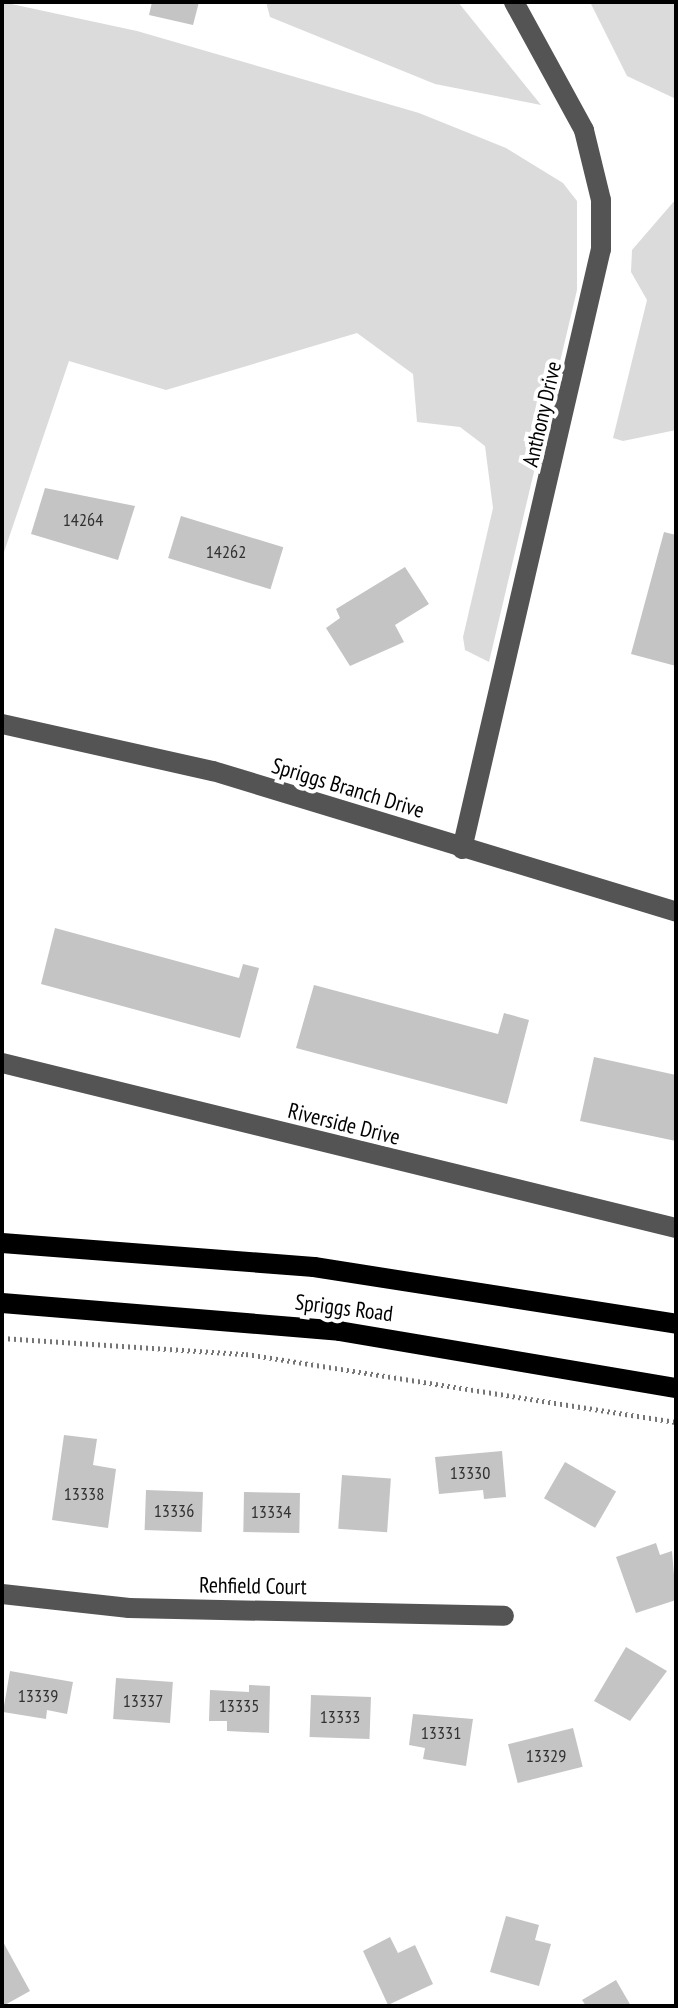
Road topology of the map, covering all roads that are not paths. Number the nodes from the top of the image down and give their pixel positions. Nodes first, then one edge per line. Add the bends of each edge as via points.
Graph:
1 (514, 2) edge
2 (2, 724) edge
3 (462, 849) junction
4 (676, 912) edge
5 (2, 1063) edge
6 (676, 1228) edge
7 (2, 1243) edge
8 (2, 1303) edge
9 (676, 1324) edge
10 (676, 1388) edge
11 (2, 1594) edge
12 (504, 1616) dead end

1 - 3 street, Anthony Drive via 584,130 601,200 601,249
2 - 3 street, Spriggs Branch Drive via 114,744
3 - 4 street, Spriggs Branch Drive
5 - 6 street, Riverside Drive
7 - 9 main road, Spriggs Road via 314,1267
8 - 10 main road, Spriggs Road via 339,1331
11 - 12 street, Rehfield Court via 129,1608

